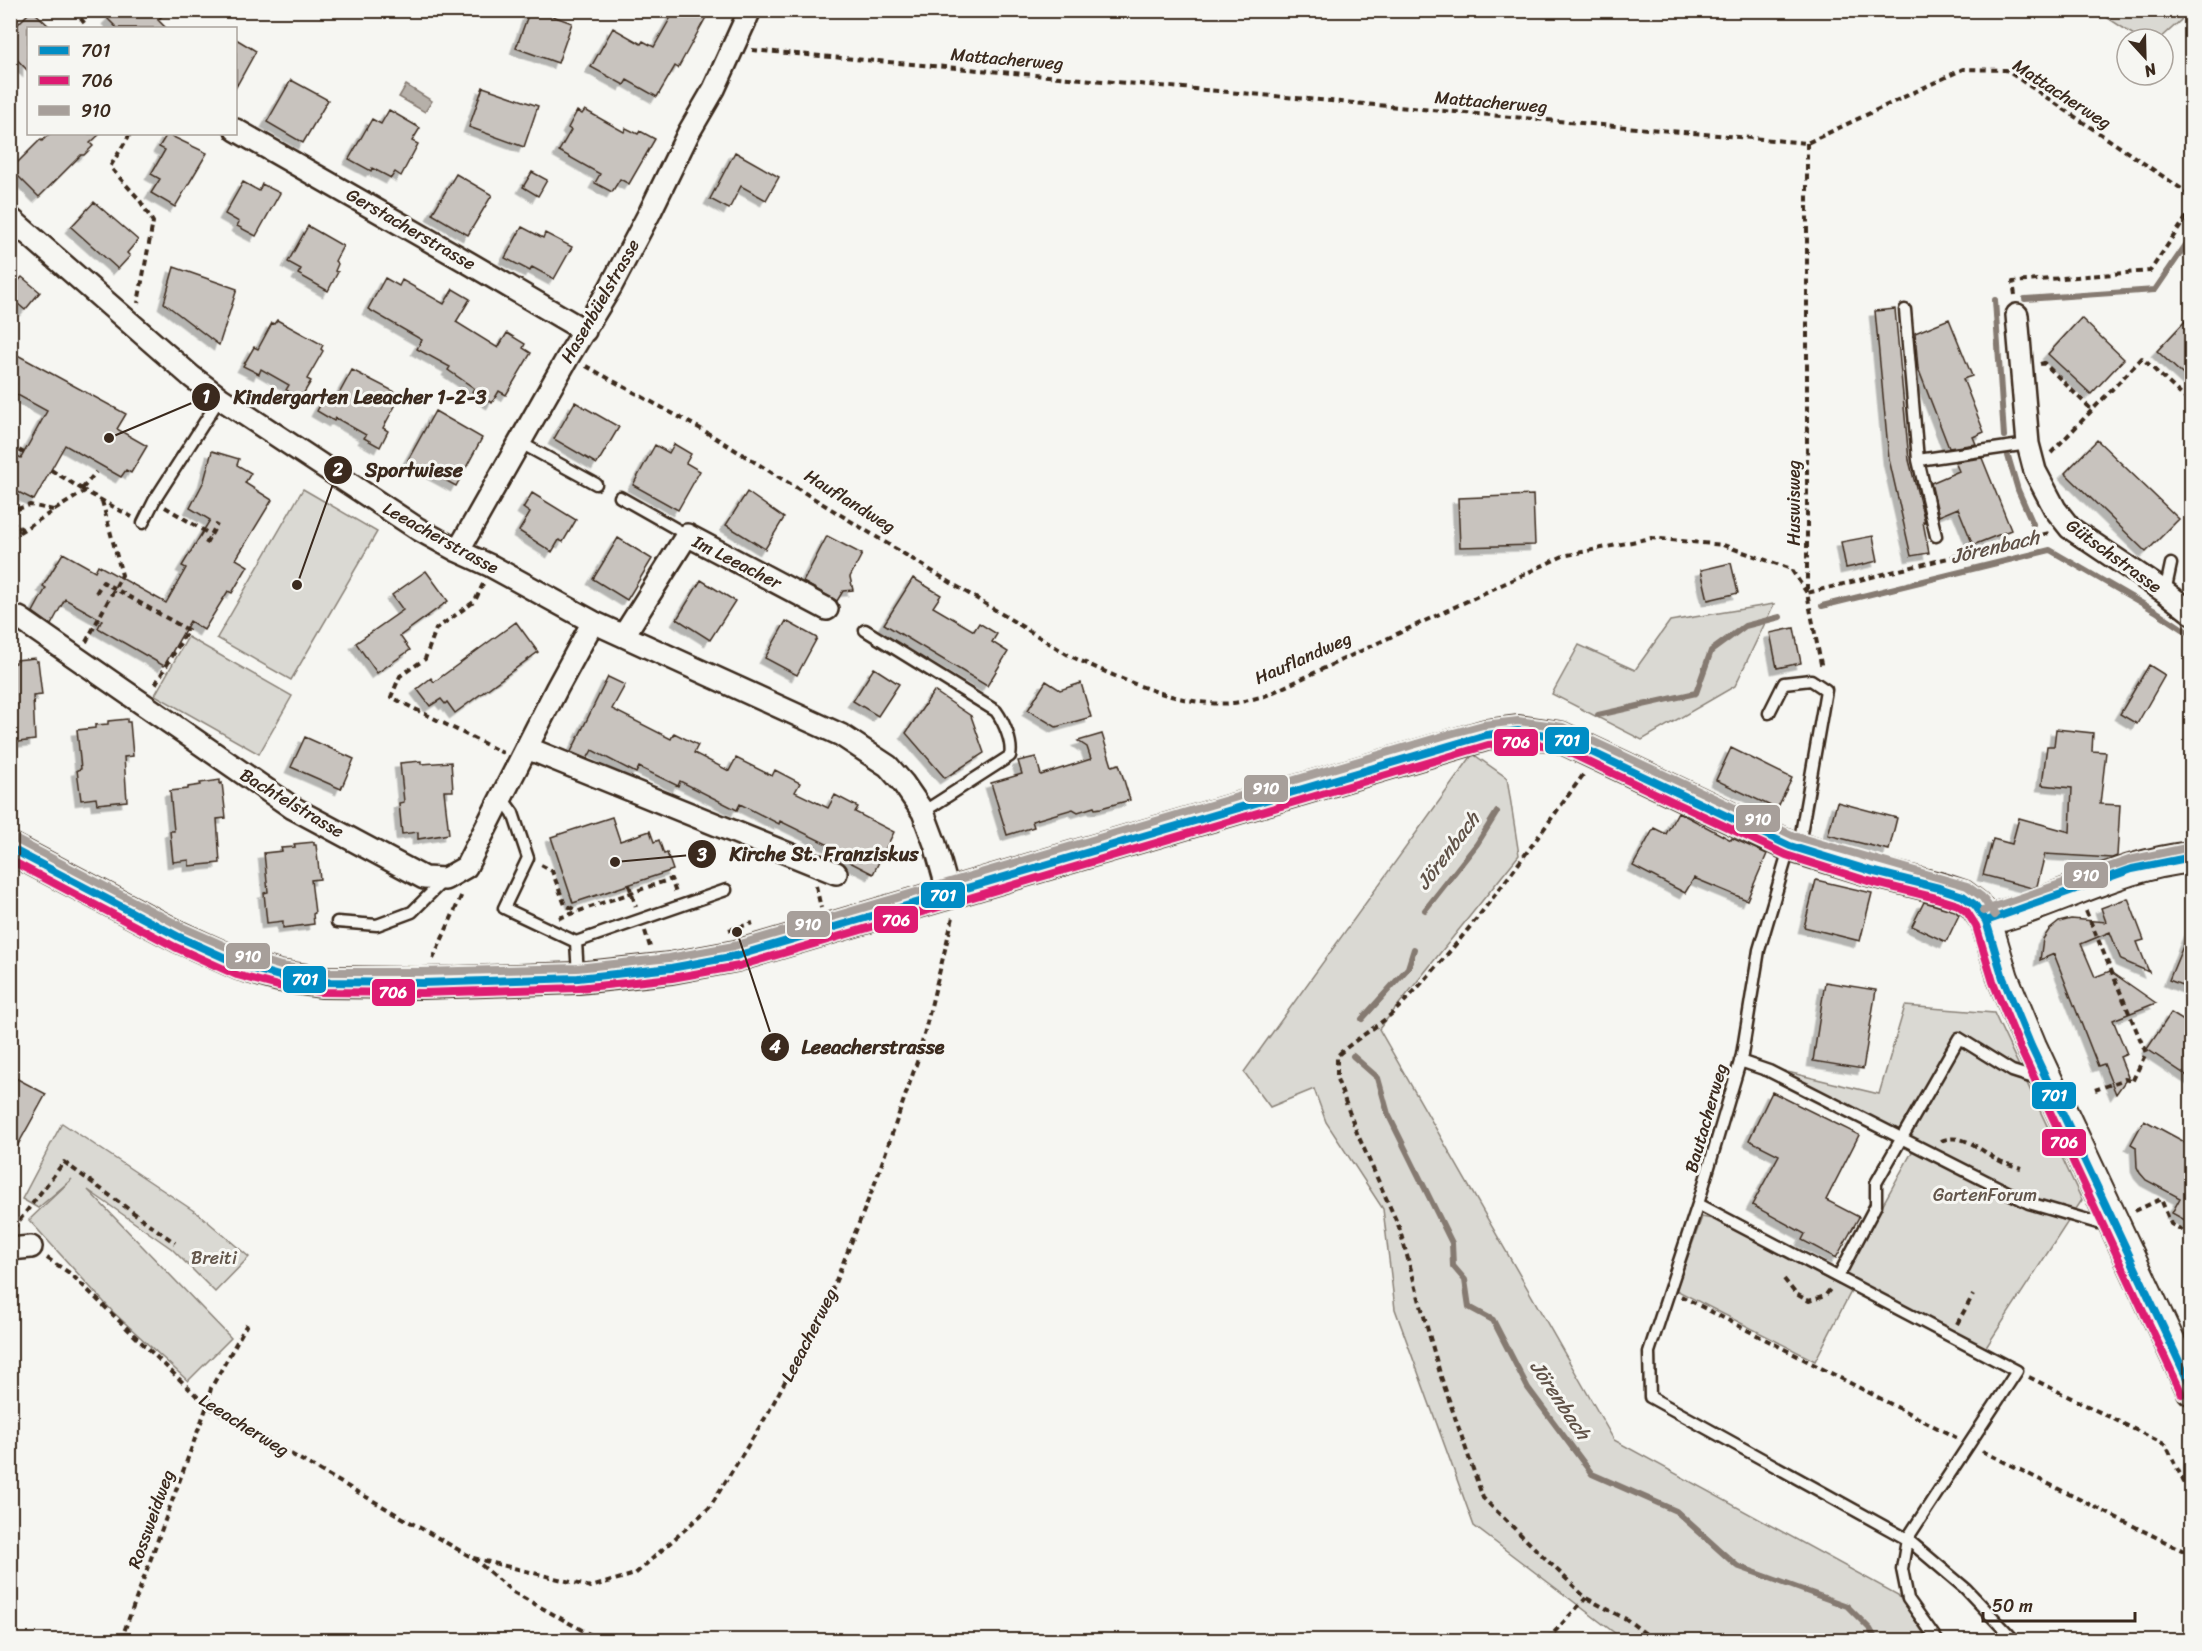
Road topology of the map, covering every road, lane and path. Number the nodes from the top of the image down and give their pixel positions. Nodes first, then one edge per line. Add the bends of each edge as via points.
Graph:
1 (74, 10) edge
2 (750, 10) edge
3 (86, 25) dead end
4 (734, 48) junction
5 (237, 131) edge
6 (129, 135) edge
7 (1807, 143) junction
8 (2192, 196) edge
9 (2192, 209) edge
10 (10, 218) edge
11 (1905, 310) dead end
12 (2017, 315) joint
13 (128, 322) junction
14 (585, 331) junction
15 (568, 357) junction
16 (2023, 366) junction
17 (220, 398) junction
18 (2192, 405) edge
19 (2092, 410) junction
20 (519, 442) junction
21 (2028, 444) junction
22 (12, 448) edge
23 (24, 453) dead end
24 (1918, 460) junction
25 (51, 470) dead end
26 (2035, 471) junction
27 (96, 472) dead end
28 (596, 484) dead end
29 (84, 490) junction
30 (620, 497) dead end
31 (102, 501) junction
32 (154, 501) junction
33 (54, 510) junction
34 (10, 516) edge
35 (10, 521) edge
36 (143, 524) joint
37 (217, 524) dead end
38 (2070, 528) junction
39 (23, 530) junction
40 (211, 535) junction
41 (687, 535) junction
42 (1936, 536) dead end
43 (10, 538) edge
44 (206, 544) dead end
45 (458, 551) junction
46 (2171, 564) dead end
47 (492, 566) junction
48 (115, 588) junction
49 (2165, 592) junction
50 (96, 593) dead end
51 (1808, 593) junction
52 (827, 609) dead end
53 (2192, 613) edge
54 (15, 616) edge
55 (593, 622) junction
56 (864, 630) dead end
57 (624, 635) junction
58 (77, 659) junction
59 (1826, 690) junction
60 (143, 704) junction
61 (1769, 713) dead end
62 (523, 755) junction
63 (1598, 755) junction
64 (502, 798) junction
65 (923, 812) junction
66 (1794, 847) junction
67 (10, 848) edge
68 (2192, 857) edge
69 (528, 858) junction
70 (466, 867) junction
71 (836, 873) dead end
72 (445, 879) junction
73 (2077, 888) junction
74 (726, 890) dead end
75 (949, 894) junction
76 (681, 905) junction
77 (832, 908) dead end
78 (812, 910) dead end
79 (579, 911) junction
80 (758, 921) dead end
81 (1986, 921) junction
82 (337, 922) dead end
83 (539, 926) junction
84 (726, 931) dead end
85 (576, 942) junction
86 (651, 950) dead end
87 (641, 952) dead end
88 (442, 962) dead end
89 (578, 978) junction
90 (1740, 1061) junction
91 (2048, 1082) junction
92 (2095, 1090) dead end
93 (1902, 1137) junction
94 (1930, 1152) junction
95 (2021, 1167) dead end
96 (1698, 1204) junction
97 (2118, 1217) junction
98 (2192, 1235) edge
99 (10, 1239) edge
100 (175, 1242) dead end
101 (21, 1248) edge
102 (1838, 1277) junction
103 (1784, 1280) dead end
104 (1669, 1290) junction
105 (248, 1324) dead end
106 (2017, 1371) junction
107 (2192, 1390) edge
108 (207, 1407) junction
109 (1969, 1444) junction
110 (2192, 1499) edge
111 (1907, 1539) junction
112 (2192, 1555) edge
113 (472, 1558) junction
114 (1586, 1598) junction
115 (121, 1641) edge
116 (600, 1641) edge
117 (1547, 1641) edge
118 (1654, 1641) edge
119 (1937, 1641) edge
120 (2014, 1641) edge

1 - 3 path
2 - 4 street, Hasenbüelstrasse
4 - 7 path, Mattacherweg
4 - 14 street, Hasenbüelstrasse
5 - 14 street, Gerstacherstrasse
6 - 13 path via 110,167 140,199 153,222 138,303
7 - 8 path, Mattacherweg via 1963,69 2006,70
7 - 51 path, Huswisweg
9 - 12 path via 2150,271 2013,282
10 - 13 street, Leeacherstrasse
11 - 24 lane
12 - 16 street, Gütschstrasse
13 - 17 street, Leeacherstrasse
14 - 15 street, Hasenbüelstrasse
15 - 20 street, Hasenbüelstrasse
15 - 51 path, Hauflandweg via 701,429 1070,656 1132,684 1195,701 1233,703 1265,696 1563,556 1651,538 1723,545 1791,569
16 - 19 path via 2044,363
16 - 21 street, Gütschstrasse
17 - 32 lane
17 - 45 street, Leeacherstrasse via 418,529
18 - 19 path via 2142,358
19 - 26 path
20 - 28 lane
20 - 45 street, Hasenbüelstrasse
21 - 24 lane
21 - 26 street, Gütschstrasse
22 - 23 path
24 - 42 lane
25 - 29 path
26 - 38 street, Gütschstrasse
27 - 29 path
29 - 31 path
29 - 33 path
30 - 41 lane
31 - 36 path
31 - 48 path via 122,575
32 - 36 lane
32 - 40 path
33 - 34 path via 30,505 14,510
33 - 39 path
35 - 39 path
37 - 40 path
38 - 49 street, Gütschstrasse
38 - 51 path
39 - 43 path
40 - 44 path
41 - 52 street, Im Leeacher
41 - 57 street, Im Leeacher
45 - 47 street, Leeacherstrasse
46 - 49 lane
47 - 55 street, Leeacherstrasse
47 - 62 path via 475,601 436,629 425,659 400,676 391,697
48 - 50 path via 103,582
48 - 58 path
48 - 60 path via 188,630
49 - 53 street, Gütschstrasse
51 - 59 path, Hauflandweg
54 - 58 street, Bachtelstrasse
55 - 57 street, Leeacherstrasse
55 - 62 street
56 - 65 lane via 996,711 1001,718 1010,756
57 - 65 street, Leeacherstrasse via 841,735 888,766
58 - 60 street, Bachtelstrasse
59 - 61 lane via 1811,680 1784,683
59 - 66 lane
60 - 72 street, Bachtelstrasse via 293,808 424,878
62 - 64 street
62 - 71 street
63 - 66 main road
63 - 75 main road via 1560,737 1518,731 1485,735
63 - 114 path via 1485,908 1401,1005 1337,1056 1337,1078 1399,1227 1441,1377 1483,1498
64 - 69 lane via 513,813
64 - 70 street
65 - 75 street, Leeacherstrasse
66 - 81 main road via 1963,896
66 - 90 lane, Bautacherweg via 1760,943
67 - 89 main road via 179,937 241,965 279,976 321,982 422,983
68 - 73 main road via 2149,864
69 - 79 path via 552,871 565,905
69 - 83 lane via 504,908
70 - 72 street
70 - 88 path via 462,896 431,962
72 - 82 lane via 412,912 377,925
73 - 81 main road
73 - 92 path via 2146,1053 2132,1082 2125,1078
74 - 76 lane
75 - 89 main road via 736,956
75 - 113 path, Leeacherweg via 953,919 918,1059 875,1183 827,1303 767,1415 709,1508 635,1574 591,1587
76 - 79 path via 671,879
76 - 85 lane
77 - 78 path
79 - 83 path
80 - 84 path
81 - 91 main road via 2007,988
83 - 85 lane
85 - 89 lane
86 - 87 path
90 - 93 lane via 1769,1071
90 - 96 lane, Bautacherweg
91 - 93 lane via 2012,1071 1959,1038
91 - 97 main road
93 - 94 lane
93 - 102 lane via 1876,1183 1876,1205
94 - 95 path via 1938,1142 1962,1138
94 - 97 lane via 2030,1203 2098,1223
96 - 102 lane
96 - 104 lane, Bautacherweg
97 - 98 path via 2161,1199 2172,1224
97 - 107 main road
99 - 100 path via 14,1227 63,1162
101 - 108 path, Leeacherweg via 71,1274
102 - 103 path via 1825,1296 1809,1301 1796,1294
102 - 106 lane
104 - 109 path
104 - 111 lane, Bautacherweg via 1649,1352 1650,1397
105 - 108 path, Rossweidweg via 211,1388
106 - 109 lane
106 - 110 path via 2166,1445
108 - 113 path, Leeacherweg
108 - 115 path, Rossweidweg
109 - 111 lane
109 - 112 path
111 - 119 lane via 1902,1569 1908,1599
111 - 120 lane via 1966,1589
113 - 116 path, Leeacherweg via 513,1592
114 - 117 path
114 - 118 path via 1626,1619

